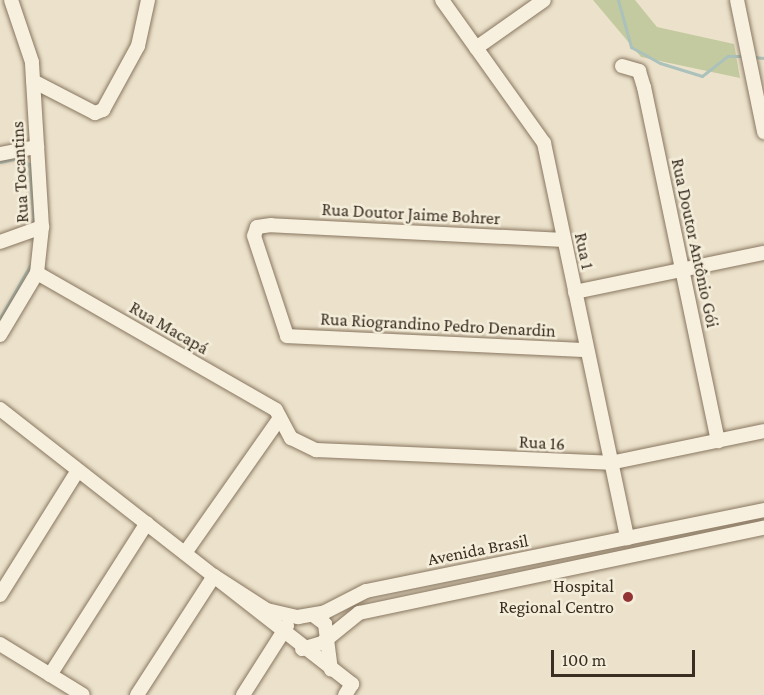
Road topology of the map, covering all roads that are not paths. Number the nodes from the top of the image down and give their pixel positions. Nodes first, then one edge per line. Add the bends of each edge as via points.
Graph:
1 (11, 0) edge
2 (148, 0) edge
3 (442, 0) edge
4 (544, 0) edge
5 (737, 0) edge
6 (477, 48) junction
7 (622, 66) dead end
8 (33, 81) junction
9 (764, 132) edge
10 (37, 147) junction
11 (0, 154) edge
12 (42, 227) junction
13 (564, 240) junction
14 (0, 242) edge
15 (764, 253) edge
16 (682, 270) junction
17 (37, 273) junction
18 (574, 292) junction
19 (0, 335) edge
20 (287, 336) joint
21 (587, 350) junction
22 (0, 409) edge
23 (280, 417) junction
24 (764, 431) edge
25 (718, 441) junction
26 (316, 450) joint
27 (610, 463) junction
28 (78, 470) junction
29 (764, 510) edge
30 (147, 523) junction
31 (764, 528) edge
32 (627, 538) junction
33 (567, 550) junction
34 (185, 553) junction
35 (571, 569) junction
36 (214, 576) junction
37 (0, 595) edge
38 (313, 615) junction
39 (298, 617) junction
40 (282, 634) junction
41 (330, 638) junction
42 (0, 644) edge
43 (302, 649) junction
44 (331, 670) junction
45 (50, 675) junction
46 (349, 690) edge
47 (83, 695) edge
48 (137, 695) edge
49 (243, 695) edge

1 - 8 street, Rua Tocantins
2 - 8 street via 138,46 103,110 95,113
3 - 6 street, Rua 1
4 - 6 street
5 - 9 street
6 - 13 street, Rua 1 via 544,143
7 - 16 street, Rua Doutor Antônio Gói via 639,71
8 - 10 street, Rua Tocantins
10 - 11 street
10 - 12 street, Rua Tocantins
12 - 14 street
12 - 17 street, Rua Tocantins
13 - 18 street, Rua 1
13 - 20 street, Rua Doutor Jaime Bohrer via 257,227 258,253
15 - 16 street
16 - 18 street
16 - 25 street, Rua Doutor Antônio Gói
17 - 19 street, Rua Tocantins
17 - 23 street, Rua Macapá via 276,410
18 - 21 street, Rua 1
20 - 21 street, Rua Riograndino Pedro Denardin
21 - 27 street, Rua 1
22 - 28 street, Avenida Brasil
23 - 26 street, Rua Macapá via 291,438
23 - 34 street
24 - 25 street, Rua 16
25 - 27 street, Rua 16
26 - 27 street, Rua 16
27 - 32 street, Rua 1
28 - 30 street, Avenida Brasil
28 - 37 street
29 - 32 street, Avenida Brasil
30 - 34 street, Avenida Brasil
30 - 45 street
31 - 35 street, Avenida Brasil
32 - 33 street, Avenida Brasil
33 - 35 street
33 - 38 street, Avenida Brasil via 366,591
34 - 36 street, Avenida Brasil
35 - 41 street, Avenida Brasil via 359,613
36 - 39 street, Avenida Brasil via 267,610
36 - 40 street, Avenida Brasil
36 - 48 street
38 - 39 street, Avenida Brasil
38 - 41 street via 325,624
39 - 40 street
40 - 43 street, Avenida Brasil
40 - 49 street
41 - 43 street, Avenida Brasil
41 - 44 street
42 - 45 street
43 - 44 street, Avenida Brasil
44 - 46 street, Avenida Brasil
45 - 47 street

